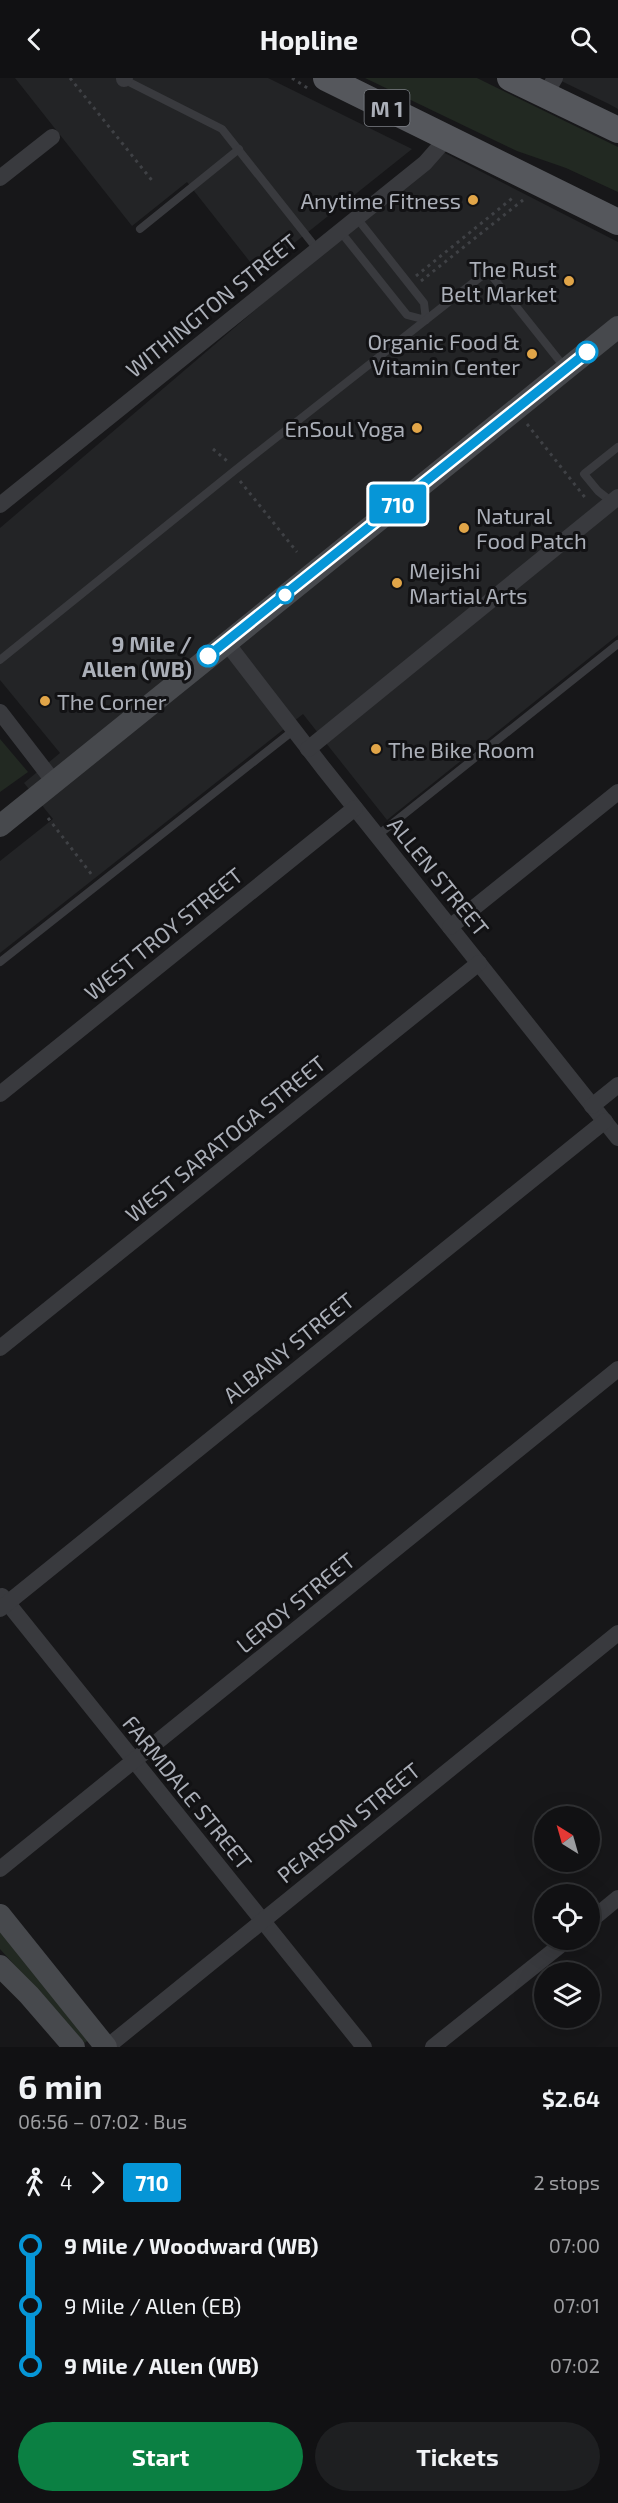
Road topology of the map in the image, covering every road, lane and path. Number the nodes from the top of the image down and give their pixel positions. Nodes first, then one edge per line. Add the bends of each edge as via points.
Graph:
1 (69, 78) edge
2 (123, 78) edge
3 (326, 78) edge
4 (510, 78) edge
5 (550, 86) edge
6 (618, 130) edge
7 (52, 137) dead end
8 (447, 138) junction
9 (238, 149) junction
10 (0, 178) edge
11 (154, 183) dead end
12 (515, 196) dead end
13 (523, 200) dead end
14 (356, 218) junction
15 (618, 222) edge
16 (140, 229) dead end
17 (340, 231) junction
18 (317, 249) junction
19 (410, 285) junction
20 (426, 320) junction
21 (618, 327) edge
22 (566, 369) junction
23 (526, 423) dead end
24 (618, 447) edge
25 (213, 449) dead end
26 (228, 461) dead end
27 (237, 477) dead end
28 (587, 500) dead end
29 (615, 500) edge
30 (0, 505) edge
31 (297, 552) dead end
32 (226, 642) junction
33 (618, 645) edge
34 (0, 660) edge
35 (0, 712) edge
36 (294, 730) junction
37 (308, 748) junction
38 (54, 782) junction
39 (618, 792) edge
40 (355, 807) junction
41 (48, 818) dead end
42 (0, 826) edge
43 (378, 835) junction
44 (94, 877) dead end
45 (450, 927) junction
46 (0, 962) edge
47 (479, 963) junction
48 (618, 1085) edge
49 (0, 1094) edge
50 (592, 1106) junction
51 (604, 1121) junction
52 (618, 1138) edge
53 (0, 1348) edge
54 (618, 1369) edge
55 (2, 1602) edge
56 (618, 1634) edge
57 (134, 1761) junction
58 (0, 1869) edge
59 (618, 1898) edge
60 (600, 1913) edge
61 (0, 1915) edge
62 (262, 1921) junction
63 (554, 1950) edge
64 (0, 1966) edge
65 (74, 2047) edge
66 (106, 2047) edge
67 (364, 2047) edge
68 (433, 2047) edge

1 - 11 path
2 - 9 lane via 222,129
3 - 8 main road, M 1
4 - 5 main road
5 - 6 main road
7 - 10 street
8 - 14 street, WITHINGTON STREET via 425,163
8 - 15 main road, M 1
9 - 16 lane
9 - 18 lane
12 - 19 path
13 - 19 path
14 - 17 street, WITHINGTON STREET
14 - 19 lane
17 - 18 street, WITHINGTON STREET
17 - 20 lane via 407,315
18 - 30 street, WITHINGTON STREET
19 - 20 lane via 424,303
20 - 22 lane via 488,271
20 - 34 lane
21 - 22 main road
22 - 32 main road
23 - 28 path
24 - 29 lane via 584,474 598,491
25 - 26 path
27 - 31 path
29 - 37 street
32 - 36 street, ALLEN STREET
32 - 38 main road
33 - 43 lane
35 - 38 street
36 - 37 street, ALLEN STREET
36 - 46 lane
37 - 40 street, ALLEN STREET
38 - 42 main road
39 - 45 street
40 - 43 street, ALLEN STREET
40 - 49 street, WEST TROY STREET
41 - 44 path
43 - 45 street, ALLEN STREET
45 - 47 street, ALLEN STREET
47 - 50 street, ALLEN STREET
47 - 53 street, WEST SARATOGA STREET
48 - 50 street
50 - 51 street, ALLEN STREET
51 - 52 street, ALLEN STREET
51 - 55 street, ALBANY STREET
54 - 57 street, LEROY STREET
55 - 57 street, FARMDALE STREET
56 - 62 street, PEARSON STREET
57 - 58 street, LEROY STREET
57 - 62 street, FARMDALE STREET
59 - 60 street
61 - 66 main road
62 - 66 street, PEARSON STREET
62 - 67 street, FARMDALE STREET
63 - 68 street
64 - 65 main road

